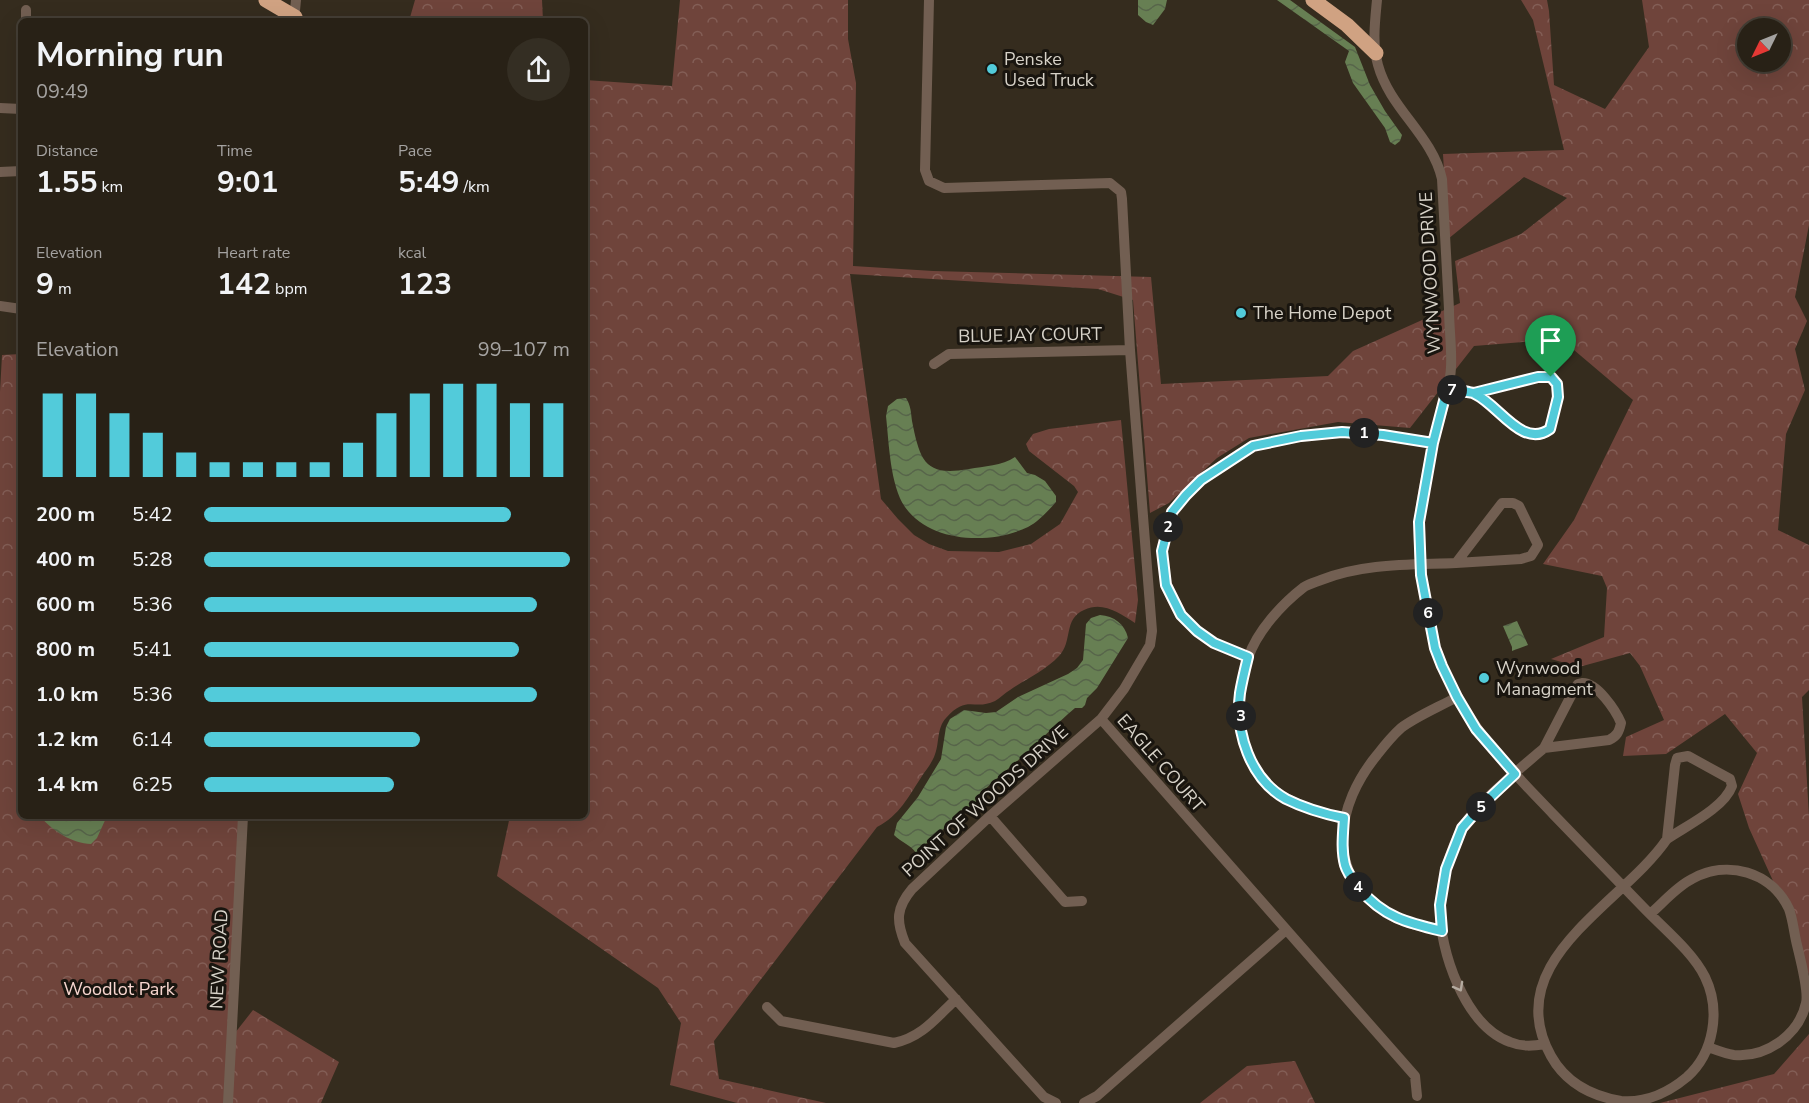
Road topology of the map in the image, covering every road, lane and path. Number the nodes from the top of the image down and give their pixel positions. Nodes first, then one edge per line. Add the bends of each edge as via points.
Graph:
1 (266, 0) edge
2 (296, 0) edge
3 (929, 0) edge
4 (1313, 0) edge
5 (1377, 0) edge
6 (293, 18) edge
7 (294, 18) edge
8 (1347, 25) junction
9 (1375, 36) junction
10 (1376, 53) junction
11 (0, 108) edge
12 (18, 109) edge
13 (18, 171) edge
14 (0, 172) edge
15 (0, 306) edge
16 (18, 309) edge
17 (1130, 350) junction
18 (934, 364) dead end
19 (1447, 389) junction
20 (1474, 393) junction
21 (1433, 443) junction
22 (1456, 563) junction
23 (1421, 564) junction
24 (1248, 657) junction
25 (1457, 697) junction
26 (1101, 719) junction
27 (1544, 748) junction
28 (1515, 774) junction
29 (990, 816) junction
30 (1344, 818) junction
31 (243, 819) edge
32 (1667, 839) junction
33 (1623, 887) junction
34 (1082, 901) dead end
35 (1650, 914) junction
36 (1286, 930) junction
37 (1442, 931) junction
38 (956, 999) junction
39 (767, 1007) dead end
40 (1545, 1044) junction
41 (1708, 1047) junction
42 (1417, 1096) dead end
43 (228, 1103) edge
44 (1056, 1103) edge
45 (1084, 1103) edge

1 - 6 highway
2 - 7 street
3 - 17 street, EAGLE COURT via 925,170 929,181 944,188 1110,183 1117,187 1122,199
4 - 8 highway
5 - 9 street, WYNWOOD DRIVE
8 - 9 highway
8 - 10 highway
9 - 10 street, WYNWOOD DRIVE
10 - 19 street, WYNWOOD DRIVE via 1388,89 1428,144 1442,179 1451,368
11 - 12 street
13 - 14 street
15 - 16 street
17 - 18 street, BLUE JAY COURT via 949,354
17 - 26 street, EAGLE COURT via 1152,631 1150,645
19 - 20 street
19 - 21 street, WYNWOOD DRIVE
20 - 20 street via 1521,431 1533,436 1550,429 1558,397 1557,384 1551,377
21 - 23 street, WYNWOOD DRIVE via 1419,522
21 - 24 street via 1342,432 1253,446 1201,480 1186,495 1172,512 1162,551 1166,585 1181,615 1197,631
22 - 22 street via 1531,556 1538,545 1519,506 1508,502 1498,506
22 - 23 street
23 - 24 street via 1351,570 1305,586 1272,617
23 - 25 street, WYNWOOD DRIVE via 1435,648
24 - 30 street via 1240,695 1242,734 1251,763 1286,799
25 - 28 street, WYNWOOD DRIVE via 1482,737
25 - 30 street via 1401,728 1385,745 1361,775
26 - 29 street, POINT OF WOODS DRIVE
26 - 36 street, EAGLE COURT
27 - 27 street via 1609,740 1621,723 1594,686 1578,684
27 - 28 street
28 - 33 street, WYNWOOD DRIVE
28 - 37 street via 1462,828 1446,869 1440,905
29 - 34 street via 1065,902
29 - 38 street, POINT OF WOODS DRIVE via 912,889 904,899 898,920 905,943
30 - 37 street via 1345,863 1350,877 1368,898 1386,914
31 - 43 street, NEW ROAD
32 - 32 street via 1717,806 1731,789 1730,779 1688,756 1677,758
32 - 33 street
33 - 35 street, WYNWOOD DRIVE
33 - 40 street, WYNWOOD DRIVE via 1580,928 1548,969 1538,1014
35 - 41 street, WYNWOOD DRIVE via 1694,960 1708,982 1714,1019
35 - 41 street via 1692,878 1726,869 1756,875 1771,883 1788,909 1807,1002 1799,1021 1784,1041 1759,1053 1734,1055
36 - 42 street, EAGLE COURT via 1415,1076
36 - 45 street via 1097,1096
37 -> 40 street via 1452,975 1488,1028 1507,1042 1530,1047
38 - 39 street via 918,1035 894,1043 781,1021
38 - 44 street, POINT OF WOODS DRIVE via 1044,1097
40 - 41 street, WYNWOOD DRIVE via 1565,1076 1578,1086 1623,1101 1654,1098 1668,1091 1692,1072

